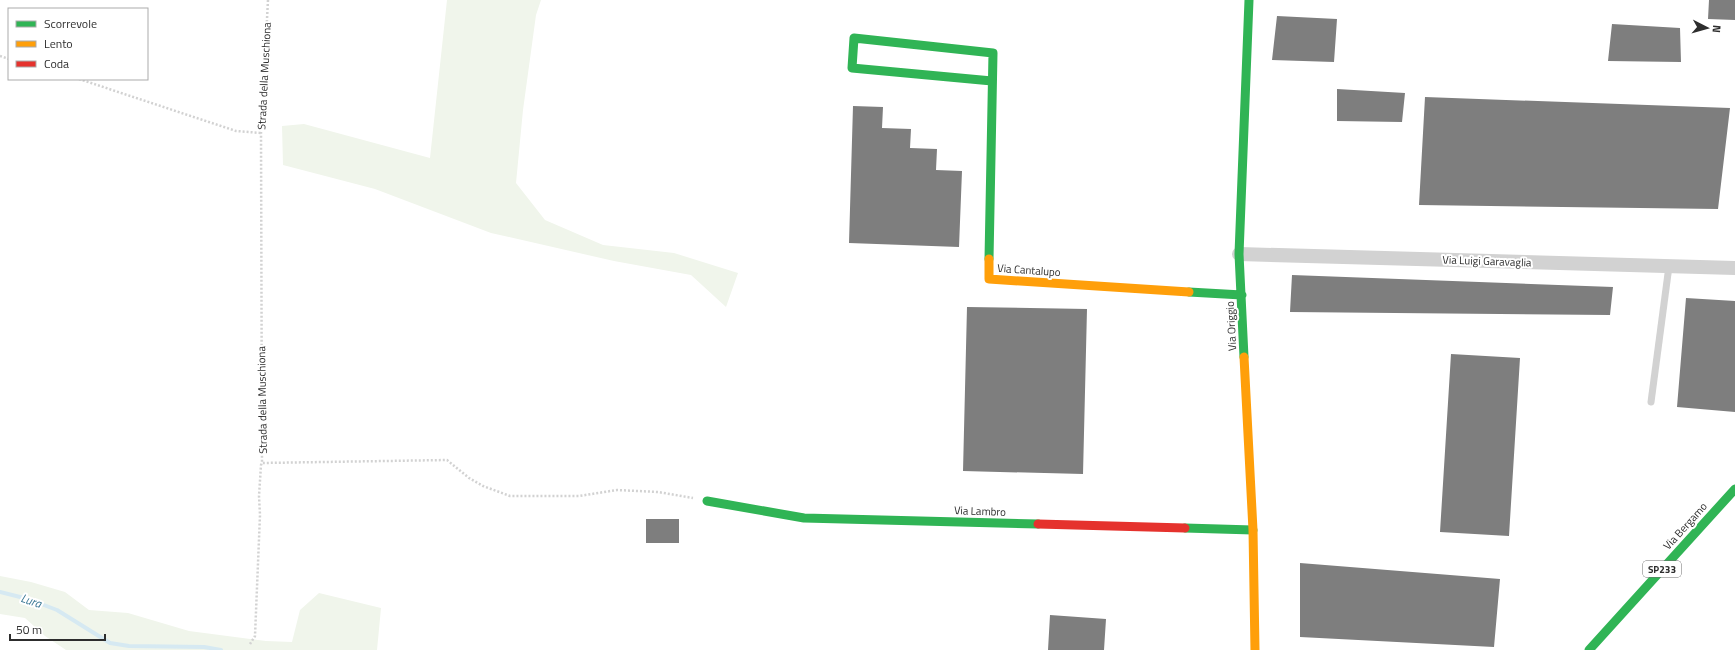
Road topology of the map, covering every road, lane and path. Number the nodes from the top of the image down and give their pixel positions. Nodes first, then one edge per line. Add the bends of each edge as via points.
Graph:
1 (268, 0) edge
2 (1249, 0) edge
3 (82, 80) edge
4 (992, 81) junction
5 (261, 133) junction
6 (1240, 254) junction
7 (1669, 266) junction
8 (1735, 268) edge
9 (1242, 295) junction
10 (1651, 402) dead end
11 (262, 463) junction
12 (1735, 489) edge
13 (707, 501) joint
14 (1253, 530) junction
15 (250, 644) dead end
16 (1255, 650) edge
17 (1590, 650) edge

1 - 5 path, Strada della Muschiona
2 - 6 street, Via Origgio
3 - 5 path via 236,131
4 - 4 street, Via Cantalupo via 993,53 854,38 852,68
4 - 9 street, Via Cantalupo via 989,279
5 - 11 path, Strada della Muschiona
6 - 7 street, Via Luigi Garavaglia
6 - 9 street, Via Origgio
7 - 8 street, Via Luigi Garavaglia
7 - 10 lane
9 - 14 street, Via Origgio
11 - 13 path, Strada della Muschiona via 447,460 483,486 510,496 579,496 617,490 658,492
11 - 15 path via 255,636
12 - 17 street, Via Bergamo / SP233
13 - 14 street, Via Lambro via 804,518
14 - 16 street, Via Origgio

